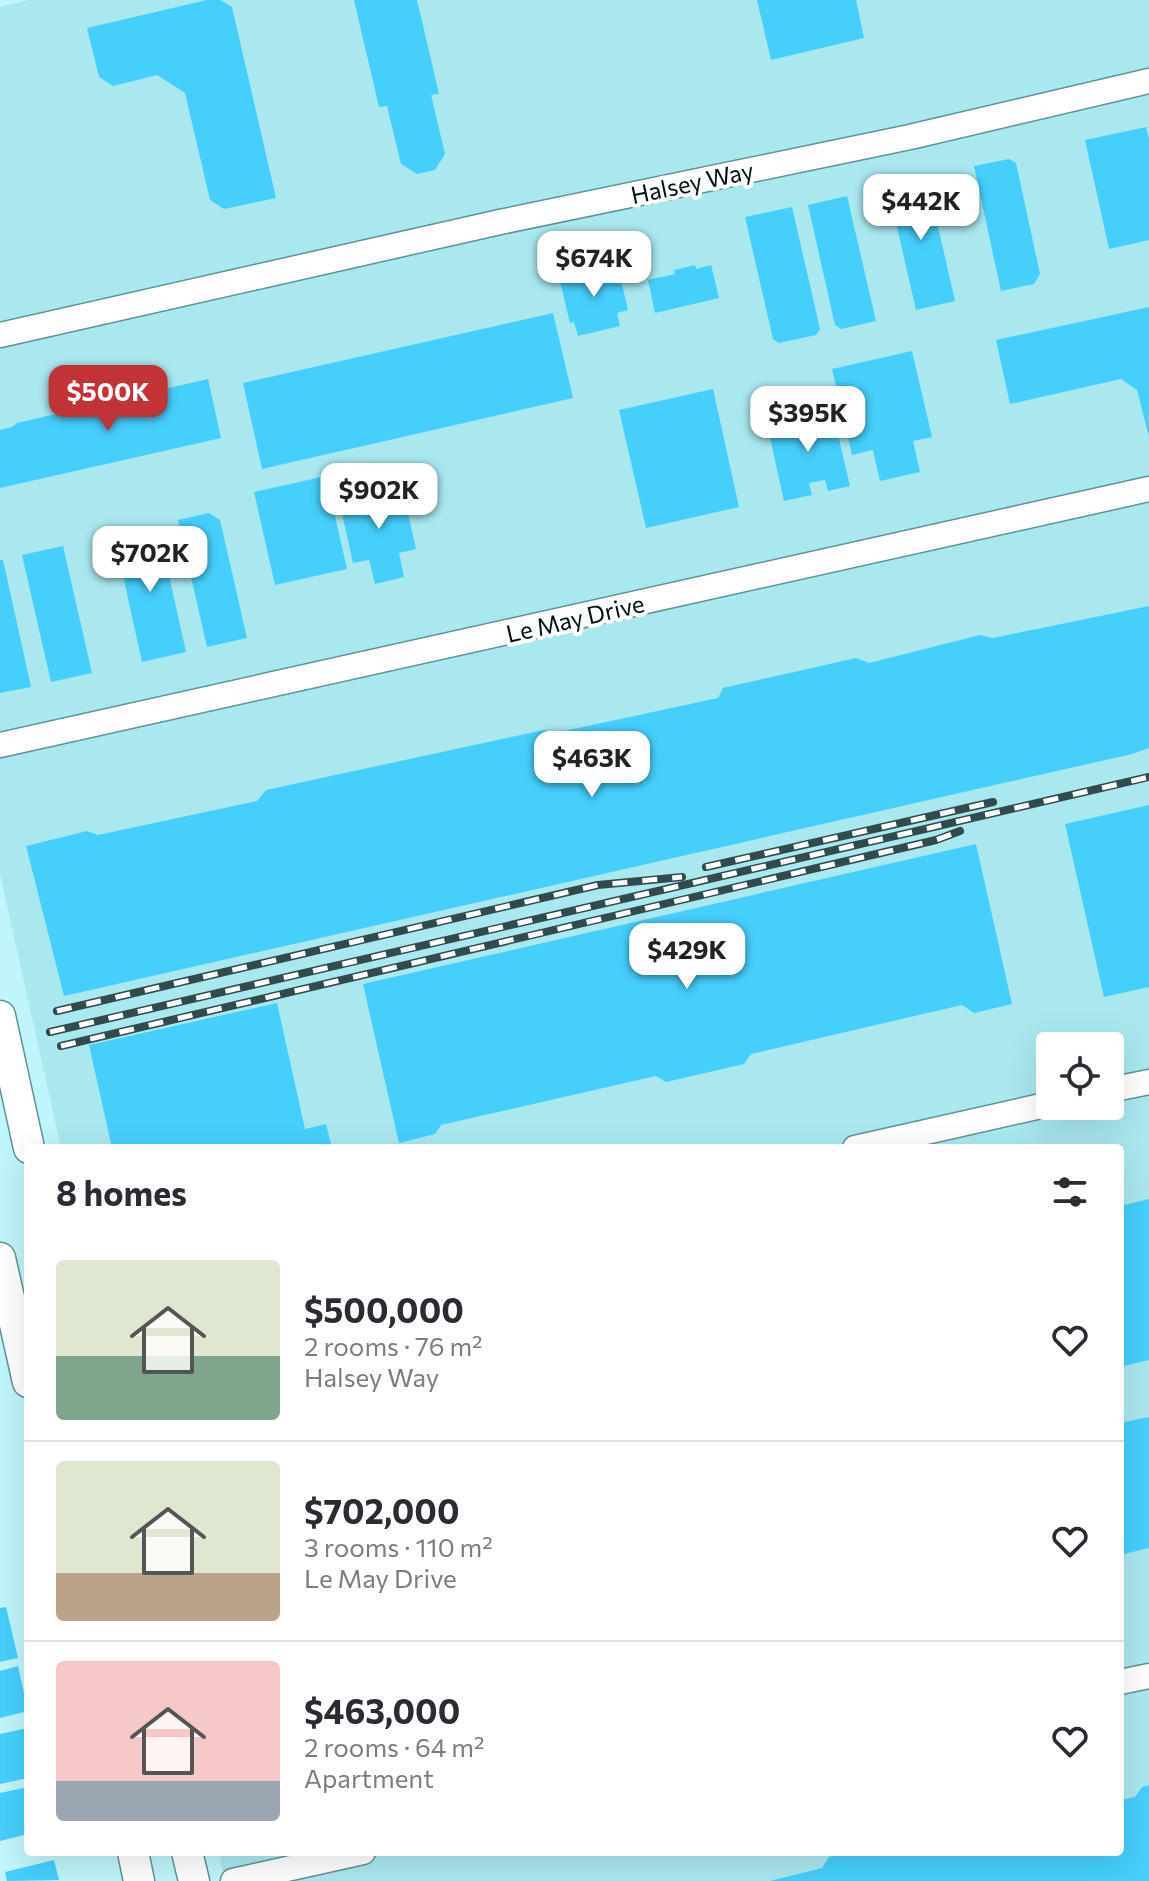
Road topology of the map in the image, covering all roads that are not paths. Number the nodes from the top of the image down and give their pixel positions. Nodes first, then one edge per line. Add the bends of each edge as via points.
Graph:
1 (1149, 81) edge
2 (0, 335) edge
3 (1149, 489) edge
4 (0, 745) edge
5 (0, 1016) edge
6 (1149, 1082) edge
7 (1124, 1087) edge
8 (1036, 1107) edge
9 (28, 1144) edge
10 (873, 1144) edge
11 (0, 1258) edge
12 (23, 1334) edge
13 (1149, 1676) edge
14 (1124, 1681) edge
15 (134, 1856) edge
16 (188, 1856) edge
17 (345, 1856) edge
18 (139, 1881) edge
19 (194, 1881) edge
20 (233, 1881) edge

1 - 2 street, Halsey Way
3 - 4 street, Le May Drive
5 - 9 main road
6 - 7 street
8 - 10 street
11 - 12 main road
13 - 14 street
15 - 18 main road
16 - 19 main road
17 - 20 street

